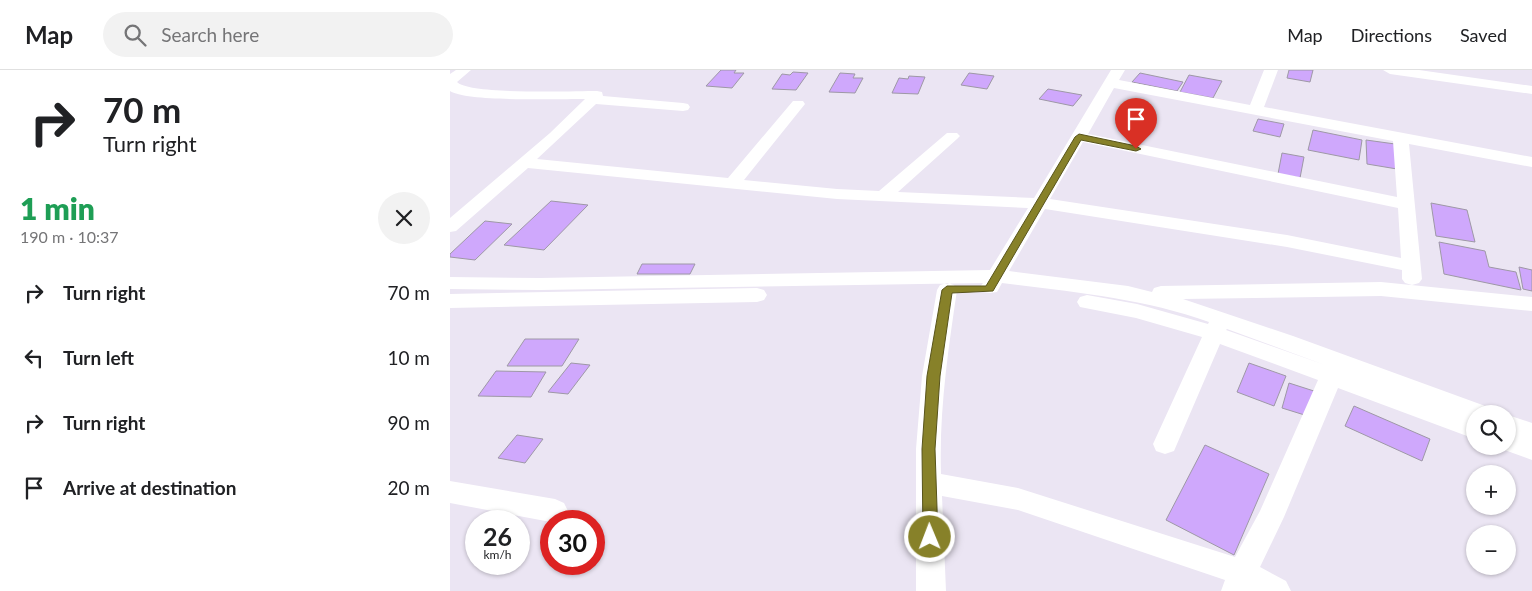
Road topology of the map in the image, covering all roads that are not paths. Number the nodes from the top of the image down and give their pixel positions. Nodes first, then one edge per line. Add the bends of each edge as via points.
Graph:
1 (464, 70) edge
2 (1271, 70) edge
3 (1390, 70) edge
4 (1461, 75) edge
5 (1114, 76) edge
6 (1532, 90) edge
7 (594, 100) junction
8 (798, 104) dead end
9 (683, 107) dead end
10 (1255, 111) junction
11 (952, 136) dead end
12 (1079, 137) junction
13 (1401, 138) junction
14 (1532, 162) edge
15 (524, 163) junction
16 (734, 183) junction
17 (883, 196) junction
18 (1040, 204) junction
19 (1406, 204) junction
20 (450, 227) edge
21 (1410, 266) junction
22 (993, 282) junction
23 (450, 283) edge
24 (947, 290) junction
25 (1413, 292) junction
26 (1128, 293) junction
27 (450, 301) edge
28 (1532, 304) edge
29 (1217, 326) junction
30 (1335, 368) junction
31 (1466, 410) edge
32 (1466, 425) edge
33 (1516, 427) edge
34 (1532, 433) edge
35 (1165, 444) dead end
36 (1516, 444) edge
37 (1532, 450) edge
38 (930, 483) junction
39 (450, 492) edge
40 (549, 510) edge
41 (1239, 582) edge
42 (931, 591) edge
43 (1276, 591) edge

1 - 7 street via 450,81 458,90 488,94 593,94 597,95
2 - 10 street
3 - 4 street
4 - 6 street
5 - 10 street
5 - 12 street
7 - 9 street
7 - 15 street
8 - 16 street
10 - 13 street
11 - 17 street
12 - 18 street
12 - 19 street
13 - 14 street
13 - 19 street
15 - 16 street
15 - 20 street
16 - 17 street
17 - 18 street
18 - 21 street via 1287,241
18 - 22 street
19 - 21 street
21 - 25 street
22 - 23 street
22 - 24 street
22 - 26 street
22 - 29 street
24 - 27 street
24 - 38 street via 934,376 928,449
25 - 26 street via 1381,289
25 - 28 street
26 - 29 street via 1187,307
29 - 30 street
29 - 35 street
30 - 31 street
30 - 32 street
30 - 41 street via 1271,517
33 - 34 street
36 - 37 street
38 - 41 street via 1018,499
38 - 42 street
39 - 40 street
41 - 43 street

